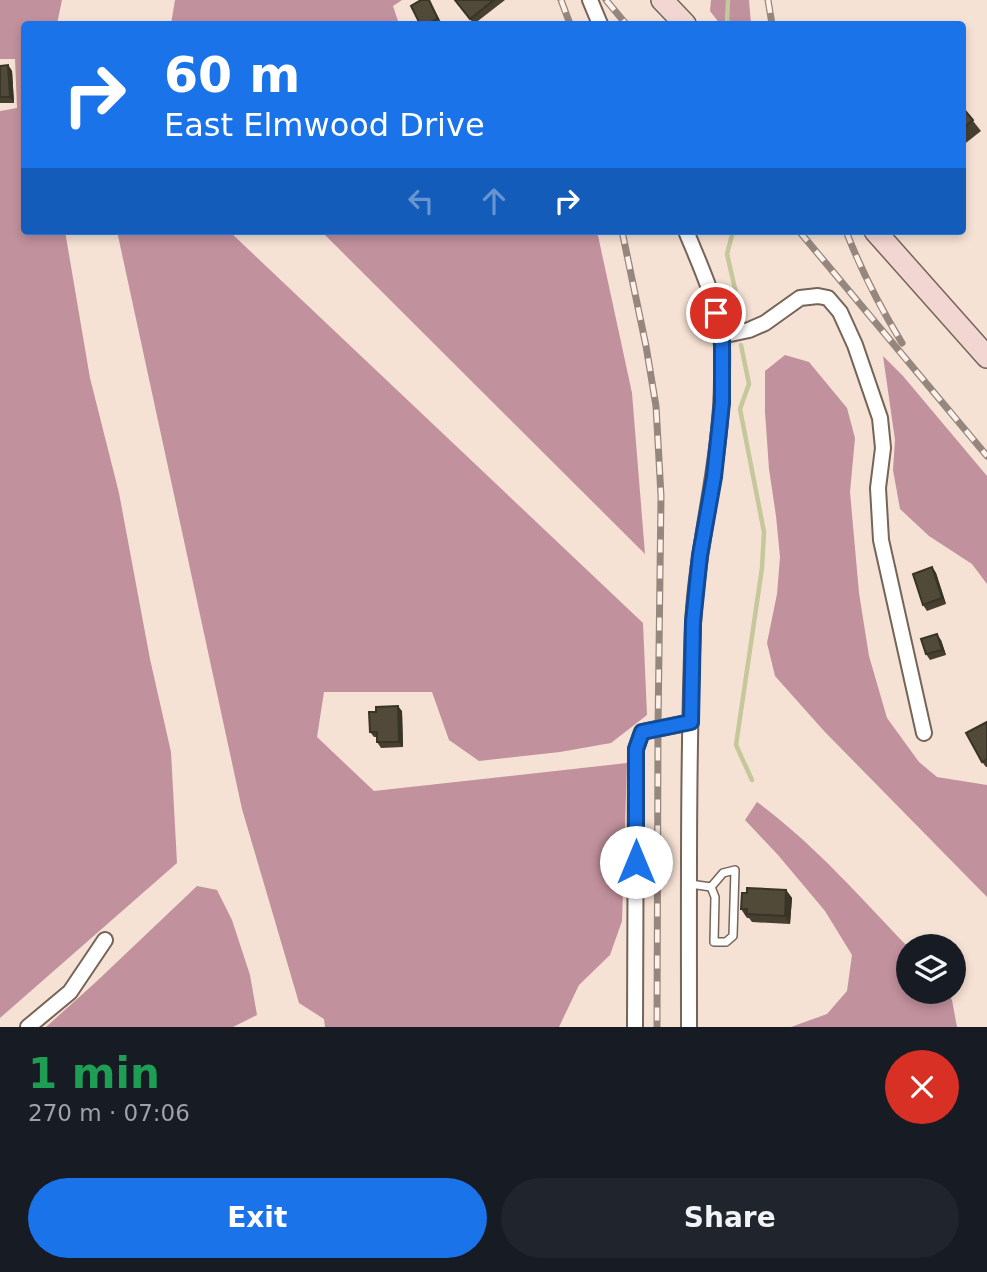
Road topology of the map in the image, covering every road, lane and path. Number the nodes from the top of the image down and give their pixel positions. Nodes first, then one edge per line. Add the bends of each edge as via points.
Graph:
1 (590, 0) edge
2 (662, 0) edge
3 (599, 21) edge
4 (682, 21) edge
5 (688, 235) edge
6 (879, 235) edge
7 (722, 336) junction
8 (985, 350) edge
9 (691, 722) junction
10 (924, 733) dead end
11 (690, 884) junction
12 (711, 887) junction
13 (105, 940) dead end
14 (29, 1027) edge
15 (635, 1027) edge
16 (688, 1027) edge

1 - 3 street
2 - 4 main road
5 - 7 street
6 - 8 main road
7 - 9 street via 722,403 693,622
7 - 10 street via 765,323 800,298 828,298 840,312 880,418 881,540
9 - 11 street
9 - 15 street via 642,732 636,749
11 - 12 lane
11 - 16 street
12 - 12 lane via 723,873 735,870 733,936 726,942 714,943
13 - 14 street via 69,992

